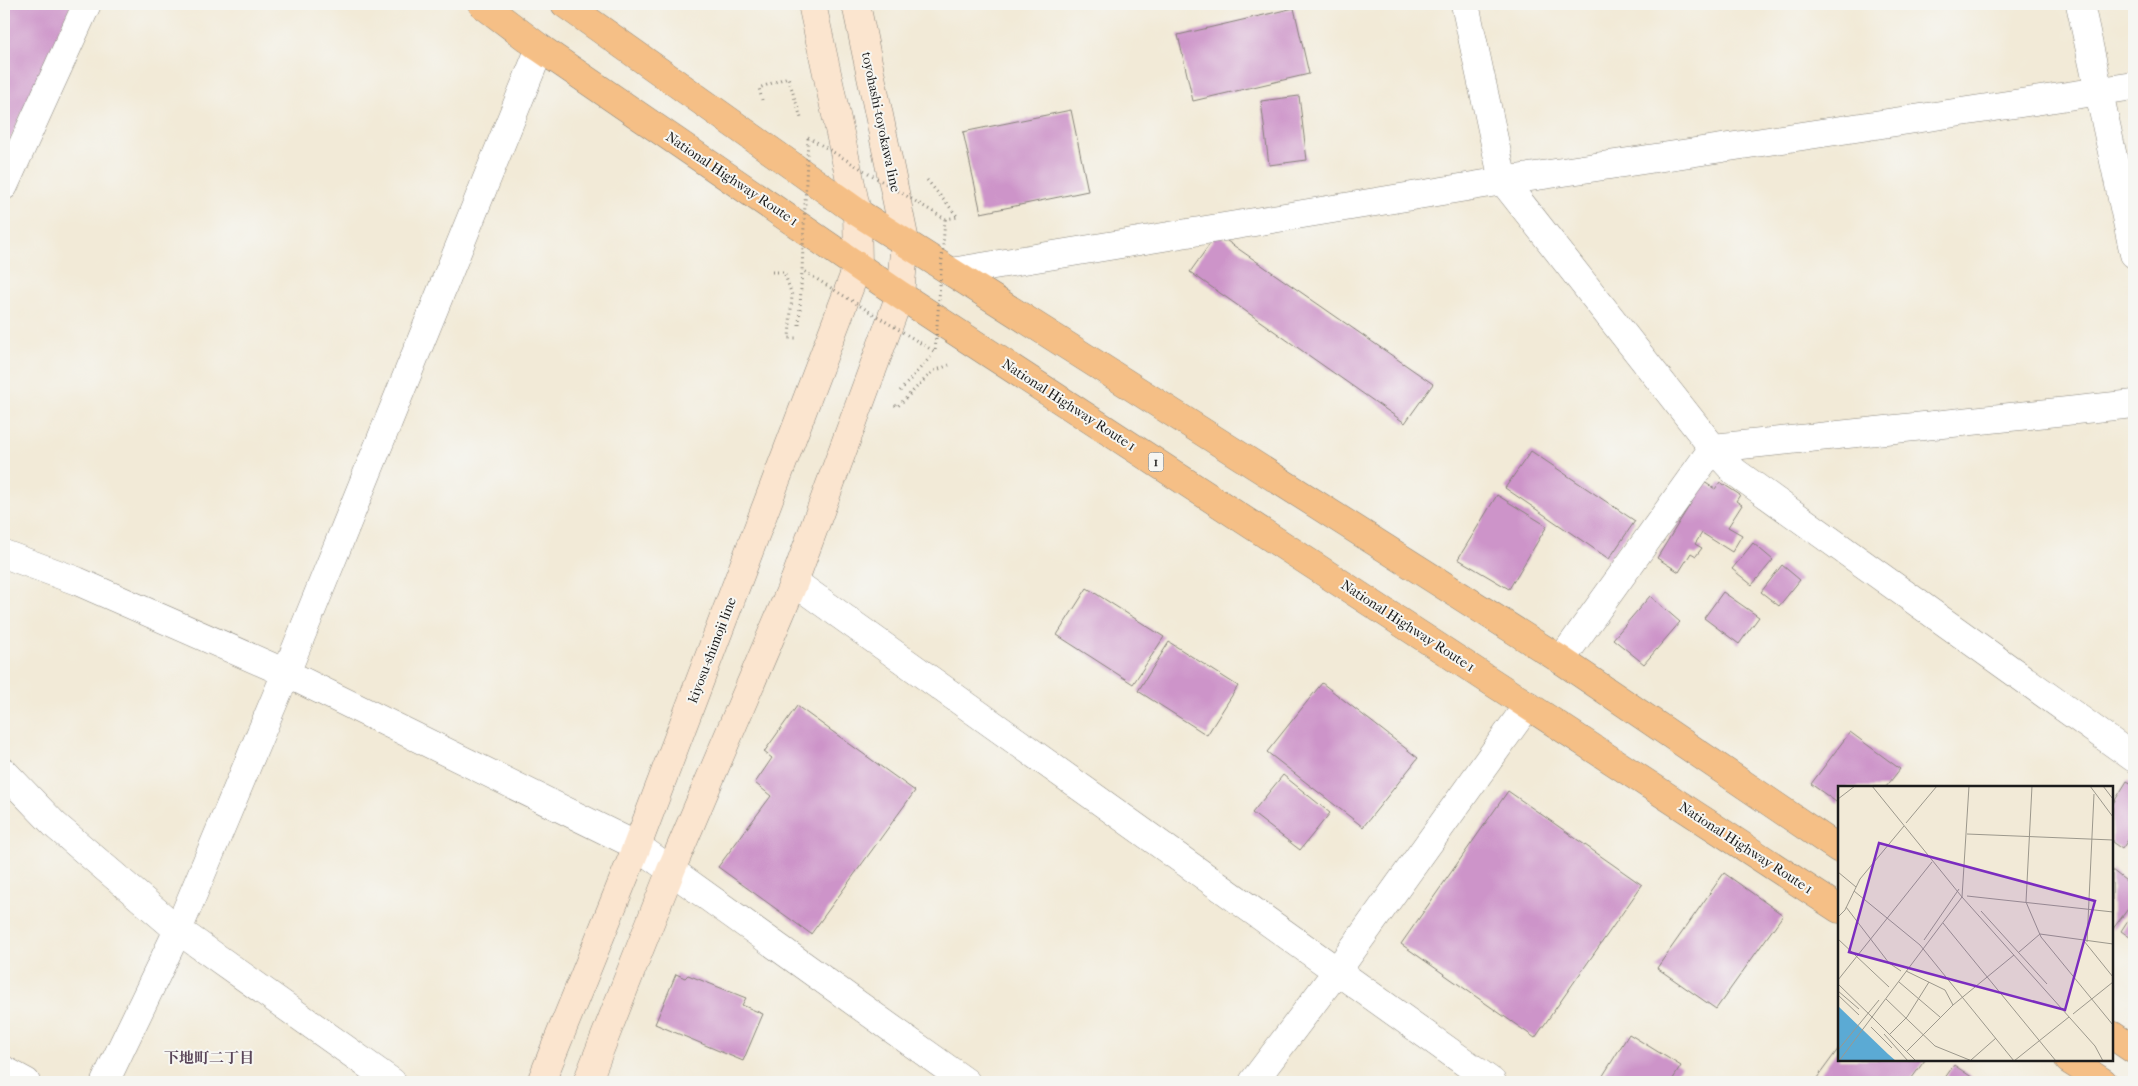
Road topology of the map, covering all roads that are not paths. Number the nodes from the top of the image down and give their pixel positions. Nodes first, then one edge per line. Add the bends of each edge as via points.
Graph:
1 (86, 4) edge
2 (482, 4) edge
3 (566, 4) edge
4 (812, 4) edge
5 (856, 4) edge
6 (1465, 4) edge
7 (2080, 4) edge
8 (540, 48) junction
9 (2134, 86) edge
10 (2099, 91) junction
11 (1503, 182) junction
12 (4, 186) edge
13 (857, 212) junction
14 (905, 241) junction
15 (2134, 254) edge
16 (858, 265) junction
17 (951, 272) junction
18 (900, 295) junction
19 (2134, 404) edge
20 (1713, 448) junction
21 (4, 554) edge
22 (794, 582) junction
23 (1561, 660) junction
24 (286, 673) junction
25 (1528, 705) junction
26 (2134, 758) edge
27 (4, 772) edge
28 (637, 846) junction
29 (1838, 848) edge
30 (671, 870) junction
31 (1838, 908) edge
32 (178, 930) junction
33 (1337, 971) junction
34 (2113, 1036) edge
35 (2134, 1050) edge
36 (2071, 1061) edge
37 (4, 1070) edge
38 (26, 1082) edge
39 (105, 1082) edge
40 (392, 1082) edge
41 (541, 1082) edge
42 (587, 1082) edge
43 (966, 1082) edge
44 (1254, 1082) edge
45 (1492, 1082) edge
46 (2103, 1082) edge

1 - 12 street
2 - 8 highway, National Highway Route 1 / 1
3 - 13 highway
4 - 13 main road
5 - 14 main road, toyohashi-toyokawa line
6 - 11 street
7 - 10 street
8 - 16 highway, National Highway Route 1 / 1
8 - 24 street
9 - 10 street
10 - 11 street
10 - 15 street
11 - 17 street
11 - 20 street
13 - 14 highway
13 - 16 main road, kiyosu-shimoji line
14 - 17 highway
14 - 18 main road
16 - 18 highway, National Highway Route 1 / 1
16 - 28 main road, kiyosu-shimoji line
17 - 23 highway
18 - 22 main road
18 - 25 highway, National Highway Route 1 / 1
19 - 20 street
20 - 23 street
20 - 26 street via 1735,472
21 - 24 street via 77,581
22 - 30 main road
22 - 33 street
23 - 29 highway
24 - 28 street
24 - 32 street
25 - 31 highway, National Highway Route 1 / 1
25 - 33 street
27 - 32 street via 55,825
28 - 30 street
28 - 41 main road, kiyosu-shimoji line
30 - 42 main road
30 - 43 street
32 - 39 street
32 - 40 street
33 - 44 street
33 - 45 street
34 - 35 highway
36 - 46 highway
37 - 38 street

